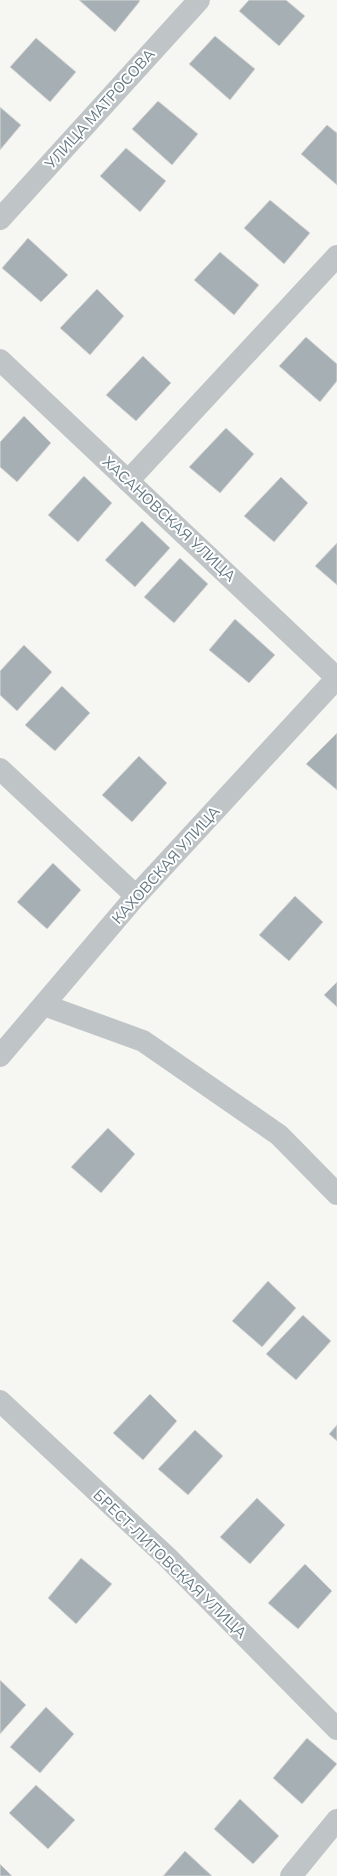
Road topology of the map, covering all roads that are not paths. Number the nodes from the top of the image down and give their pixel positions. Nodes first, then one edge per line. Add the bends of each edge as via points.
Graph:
1 (199, 0) edge
2 (0, 219) edge
3 (337, 256) edge
4 (0, 360) edge
5 (128, 481) junction
6 (337, 678) edge
7 (0, 769) edge
8 (136, 896) junction
9 (44, 1005) junction
10 (0, 1056) edge
11 (337, 1194) edge
12 (0, 1401) edge
13 (337, 1729) edge
14 (337, 1820) edge
15 (291, 1876) edge

1 - 2 street, УЛИЦА МАТРОСОВА
3 - 5 street
4 - 5 street, ХАСАНОВСКАЯ УЛИЦА
5 - 6 street, ХАСАНОВСКАЯ УЛИЦА
6 - 8 street, КАХОВСКАЯ УЛИЦА
7 - 8 street
8 - 9 street, КАХОВСКАЯ УЛИЦА
9 - 10 street, КАХОВСКАЯ УЛИЦА
9 - 11 street via 143,1041 279,1135
12 - 13 street, БРЕСТ-ЛИТОВСКАЯ УЛИЦА via 167,1558
14 - 15 street

